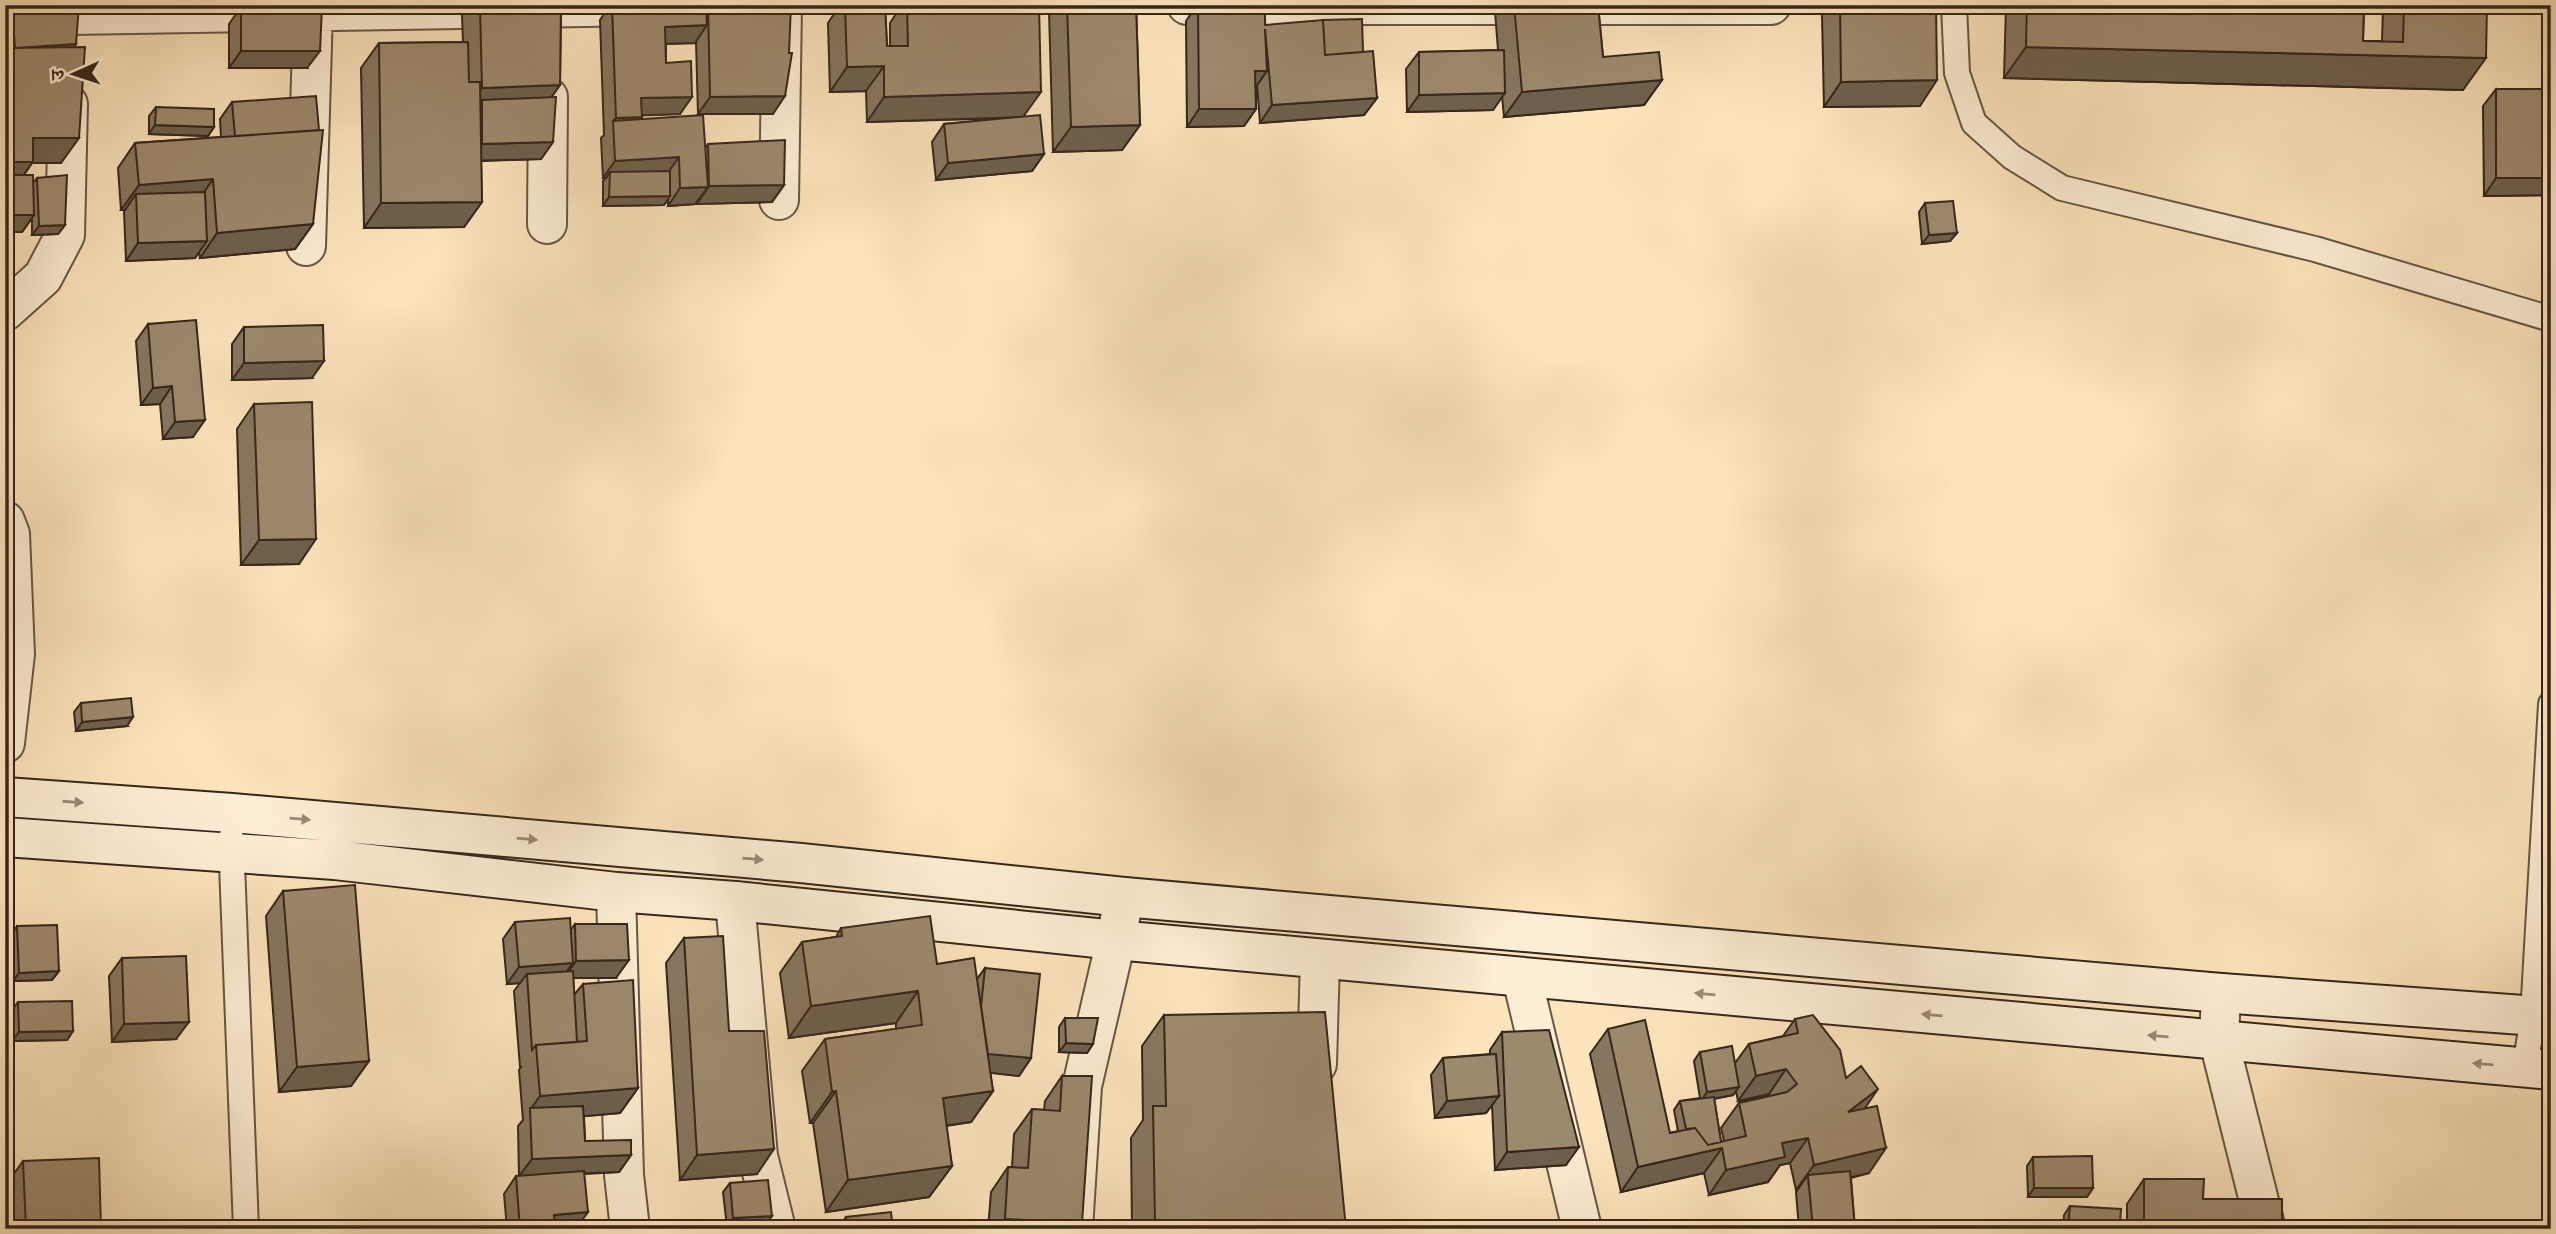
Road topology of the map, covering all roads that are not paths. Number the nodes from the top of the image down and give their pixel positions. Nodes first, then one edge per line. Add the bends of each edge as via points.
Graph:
1 (710, 5) edge
2 (782, 5) edge
3 (1187, 5) edge
4 (1771, 5) edge
5 (1954, 5) edge
6 (548, 6) edge
7 (313, 8) edge
8 (70, 34) edge
9 (779, 201) edge
10 (547, 224) dead end
11 (306, 246) edge
12 (5, 311) edge
13 (2551, 319) edge
14 (5, 521) edge
15 (2551, 704) edge
16 (5, 743) edge
17 (5, 797) edge
18 (232, 813) junction
19 (5, 836) edge
20 (230, 852) junction
21 (616, 892) junction
22 (1124, 897) junction
23 (735, 901) junction
24 (1116, 940) junction
25 (1320, 959) junction
26 (1522, 978) junction
27 (2221, 993) junction
28 (2542, 1017) edge
29 (2219, 1041) junction
30 (2538, 1069) edge
31 (1316, 1098) edge
32 (246, 1229) edge
33 (630, 1229) edge
34 (776, 1229) edge
35 (1073, 1229) edge
36 (1582, 1229) edge
37 (2266, 1229) edge

1 - 6 street
2 - 9 street
3 - 4 street
5 - 13 lane via 1957,73 1974,123 2012,157 2062,188 2315,250
6 - 7 street
6 - 10 street
7 - 8 street
7 - 11 street
8 - 12 street via 65,235 43,277
14 - 16 street via 10,534 15,654
15 - 28 lane
17 -> 18 street
18 - 20 lane
18 -> 22 street via 801,863
19 - 20 street
20 - 21 street
20 - 32 lane
21 - 23 street
21 - 33 street via 624,1175
22 - 24 street
22 - 27 street
23 - 24 street
23 - 34 street via 758,1156
24 - 25 street
24 - 35 street via 1082,1086
25 - 26 street
25 - 31 street
29 -> 26 street
26 - 36 street
27 - 28 street
27 - 29 street
28 - 30 lane
30 -> 29 street
29 - 37 street

